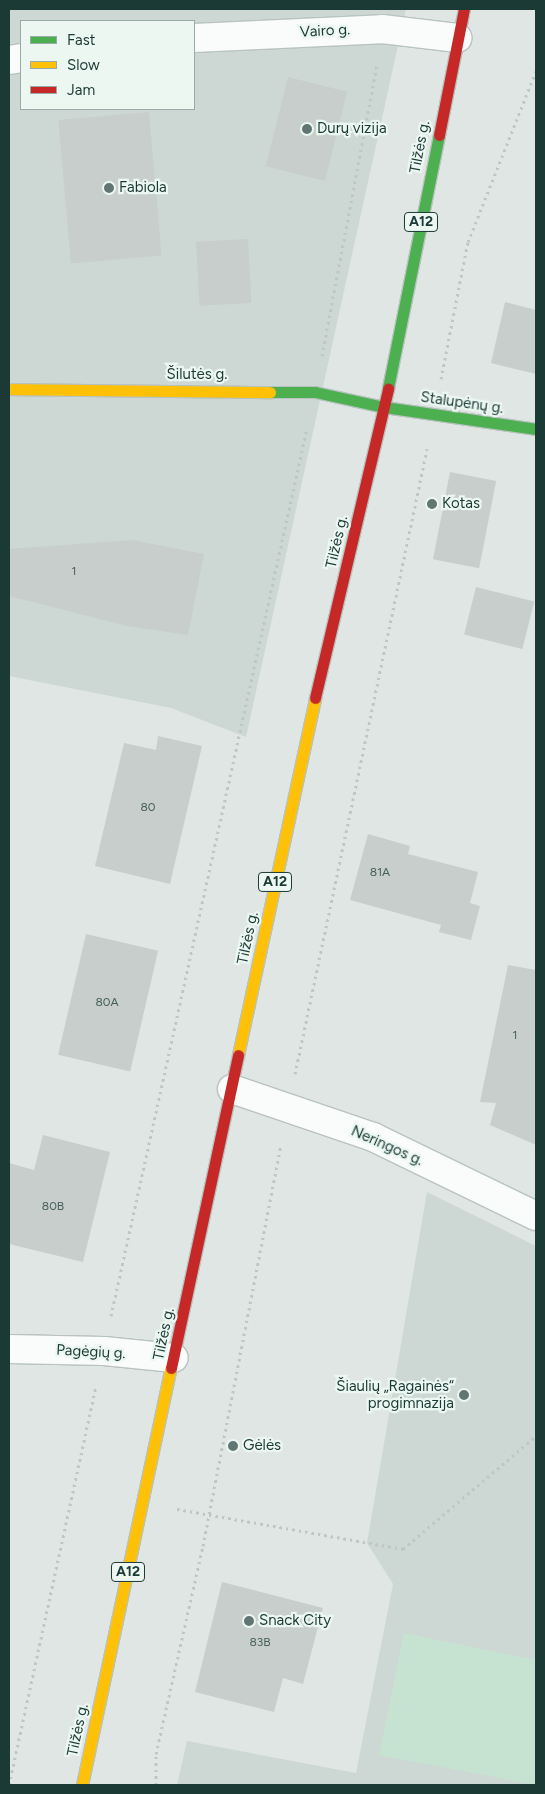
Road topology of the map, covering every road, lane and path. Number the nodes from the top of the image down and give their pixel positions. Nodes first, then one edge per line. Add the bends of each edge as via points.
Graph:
1 (464, 9) edge
2 (382, 28) junction
3 (195, 38) edge
4 (457, 38) junction
5 (536, 71) edge
6 (9, 389) edge
7 (315, 392) junction
8 (384, 407) junction
9 (434, 414) junction
10 (536, 428) edge
11 (232, 1089) junction
12 (288, 1107) junction
13 (536, 1216) edge
14 (9, 1350) edge
15 (104, 1351) junction
16 (174, 1358) junction
17 (536, 1436) edge
18 (142, 1503) junction
19 (208, 1514) junction
20 (9, 1785) edge
21 (82, 1785) edge
22 (156, 1785) edge

1 - 4 main road, Tilžės g. / A12
2 - 3 street, Vairo g.
2 - 4 street, Vairo g.
2 - 7 path
4 - 8 main road, Tilžės g. / A12
5 - 9 path via 468,242
6 - 7 main road, Šilutės g.
7 - 8 main road, Šilutės g.
7 - 15 path
8 - 9 main road, Stalupėnų g.
8 - 11 main road, Tilžės g. / A12 via 307,730
9 - 10 main road, Stalupėnų g.
9 - 12 path
11 - 12 street, Neringos g.
11 - 16 main road, Tilžės g. / A12
12 - 13 street, Neringos g. via 373,1137
12 - 19 path
14 - 15 street, Pagėgių g.
15 - 16 street, Pagėgių g.
15 - 20 path
16 - 18 main road, Tilžės g. / A12
17 - 19 path via 403,1549
18 - 19 path
18 - 21 main road, Tilžės g. / A12
19 - 22 path via 156,1754

